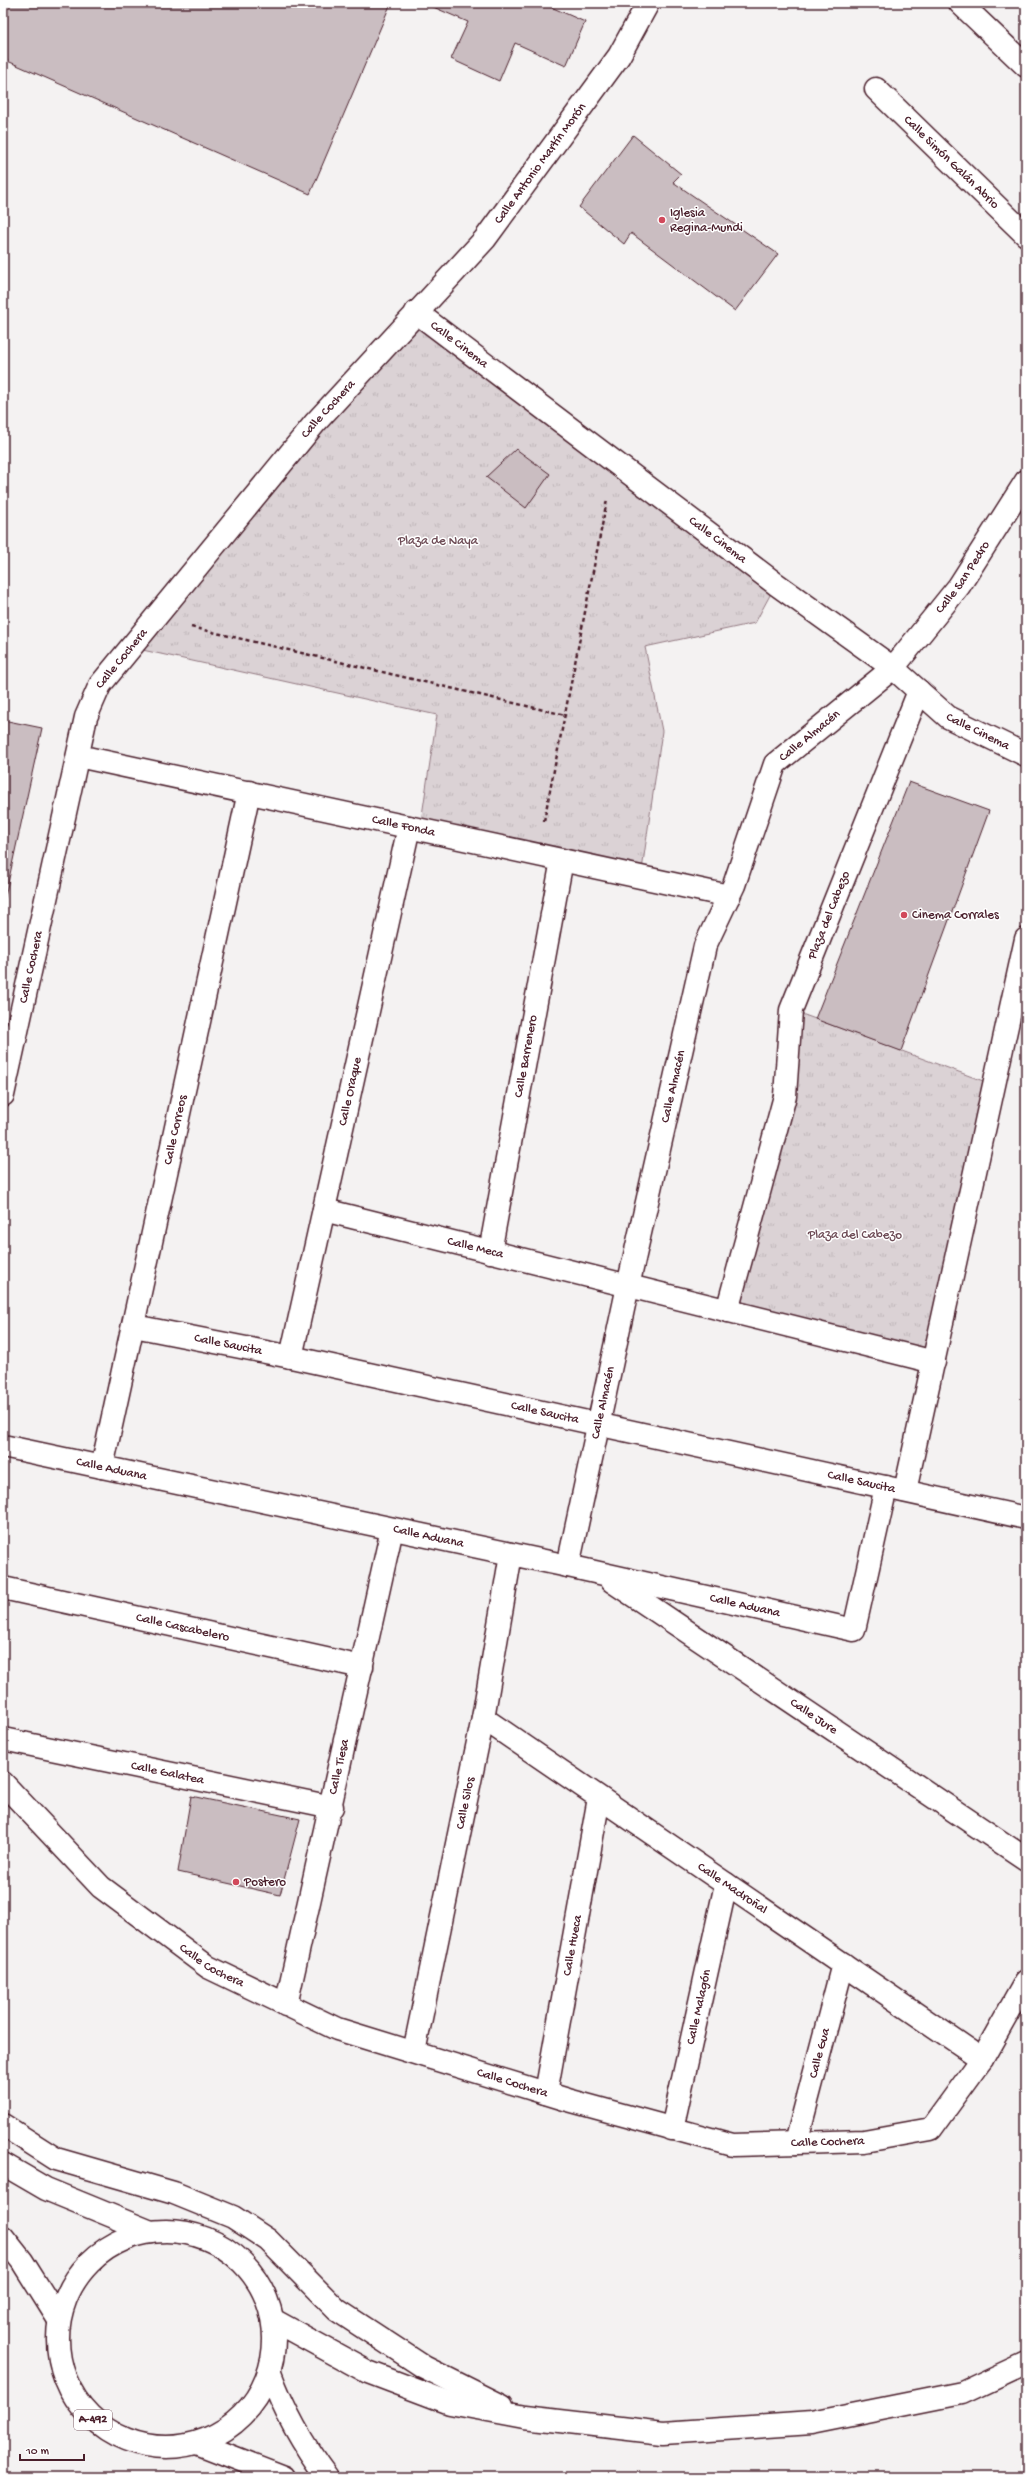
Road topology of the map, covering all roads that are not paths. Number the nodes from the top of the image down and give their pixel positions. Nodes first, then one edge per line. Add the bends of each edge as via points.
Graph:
1 (648, 3) edge
2 (960, 3) edge
3 (1024, 60) edge
4 (876, 89) dead end
5 (1026, 235) edge
6 (416, 312) junction
7 (1026, 481) edge
8 (893, 668) junction
9 (919, 691) junction
10 (1024, 751) edge
11 (78, 756) junction
12 (249, 792) junction
13 (409, 827) junction
14 (562, 860) junction
15 (729, 896) junction
16 (1026, 939) edge
17 (3, 1095) edge
18 (324, 1210) junction
19 (490, 1252) junction
20 (628, 1286) junction
21 (727, 1311) junction
22 (134, 1326) junction
23 (291, 1357) junction
24 (934, 1362) junction
25 (599, 1424) junction
26 (3, 1446) edge
27 (102, 1467) junction
28 (895, 1489) junction
29 (1026, 1518) edge
30 (392, 1529) junction
31 (511, 1554) junction
32 (568, 1566) junction
33 (601, 1574) junction
34 (3, 1588) edge
35 (362, 1667) junction
36 (483, 1718) junction
37 (3, 1739) edge
38 (3, 1783) edge
39 (600, 1798) junction
40 (332, 1807) junction
41 (1026, 1859) edge
42 (726, 1884) junction
43 (843, 1964) junction
44 (1026, 1981) edge
45 (286, 2004) junction
46 (414, 2052) junction
47 (982, 2059) junction
48 (546, 2093) junction
49 (3, 2125) edge
50 (672, 2129) junction
51 (796, 2143) junction
52 (3, 2164) edge
53 (151, 2232) junction
54 (3, 2237) edge
55 (59, 2320) junction
56 (273, 2320) junction
57 (1026, 2363) edge
58 (270, 2373) junction
59 (525, 2417) junction
60 (197, 2443) junction
61 (284, 2477) edge
62 (327, 2477) edge

1 - 6 main road, Calle Antonio Martín Morón via 619,56 485,239
2 - 3 main road
4 - 5 main road, Calle Simón Galán Abrio
6 - 8 main road, Calle Cinema via 776,584
6 - 11 main road, Calle Cochera via 315,423 100,685 86,717
7 - 8 main road, Calle San Pedro via 959,586
8 - 9 main road, Calle Cinema
8 - 15 main road, Calle Almacén via 774,764
9 - 10 main road, Calle Cinema via 948,716
9 - 21 main road, Plaza del Cabezo via 791,1010 785,1096
11 - 12 main road, Calle Fonda
11 - 17 main road, Calle Cochera
12 - 13 main road, Calle Fonda
12 - 22 main road, Calle Correos
13 - 14 main road, Calle Fonda
13 - 18 main road, Calle Oraque
14 - 15 main road, Calle Fonda
14 - 19 main road, Calle Barrenero
15 - 20 main road, Calle Almacén via 705,946
16 - 24 main road
18 - 19 main road, Calle Meca
18 - 23 main road, Calle Oraque
19 - 20 main road, Calle Meca
20 - 21 main road, Calle Meca
20 - 25 main road, Calle Almacén
21 - 24 main road, Calle Meca
22 - 23 main road, Calle Saucita
22 - 27 main road, Calle Correos
23 - 25 main road, Calle Saucita
24 - 28 main road
25 - 28 main road, Calle Saucita
25 - 32 main road, Calle Almacén
26 - 27 main road, Calle Aduana
27 - 30 main road, Calle Aduana
28 - 29 main road, Calle Saucita
28 - 33 main road, Calle Aduana via 854,1630
30 - 31 main road, Calle Aduana
30 - 35 main road, Calle Tiesa
31 - 32 main road, Calle Aduana
31 - 36 main road, Calle Silos
32 - 33 main road, Calle Aduana
33 - 41 main road, Calle Jure
34 - 35 main road, Calle Cascabelero
35 - 40 main road, Calle Tiesa
36 - 39 main road, Calle Madroñal
36 - 46 main road, Calle Silos
37 - 40 main road, Calle Galatea
38 - 45 main road, Calle Cochera via 100,1887 208,1967
39 - 42 main road, Calle Madroñal
39 - 48 main road, Calle Hueca
40 - 45 main road, Calle Tiesa
42 - 43 main road, Calle Madroñal
42 - 50 main road, Calle Malagón
43 - 47 main road, Calle Madroñal
43 - 51 main road, Calle Gua
44 - 47 main road, Calle Cochera
45 - 46 main road, Calle Cochera via 337,2029
46 - 48 main road, Calle Cochera
47 - 51 main road, Calle Cochera via 931,2129 864,2141
48 - 50 main road, Calle Cochera
49 - 59 main road via 56,2159 174,2193 233,2217 268,2240 338,2310 424,2366
50 - 51 main road, Calle Cochera via 733,2145
52 - 53 main road, A-492 via 46,2189
53 - 55 main road, A-492 via 118,2242 90,2261 70,2288
53 - 56 main road, A-492 via 184,2232 221,2247 242,2262 262,2289
54 - 55 main road via 22,2261
55 - 60 main road, A-492 via 58,2356 70,2392 92,2420 124,2440 160,2448
56 - 58 main road, A-492 via 275,2346
56 - 59 main road via 368,2372 435,2398
57 - 59 main road via 962,2393 812,2422 663,2433
58 - 60 main road, A-492 via 253,2404 228,2429
58 - 62 main road via 282,2405 305,2448
60 - 61 main road, A-492

